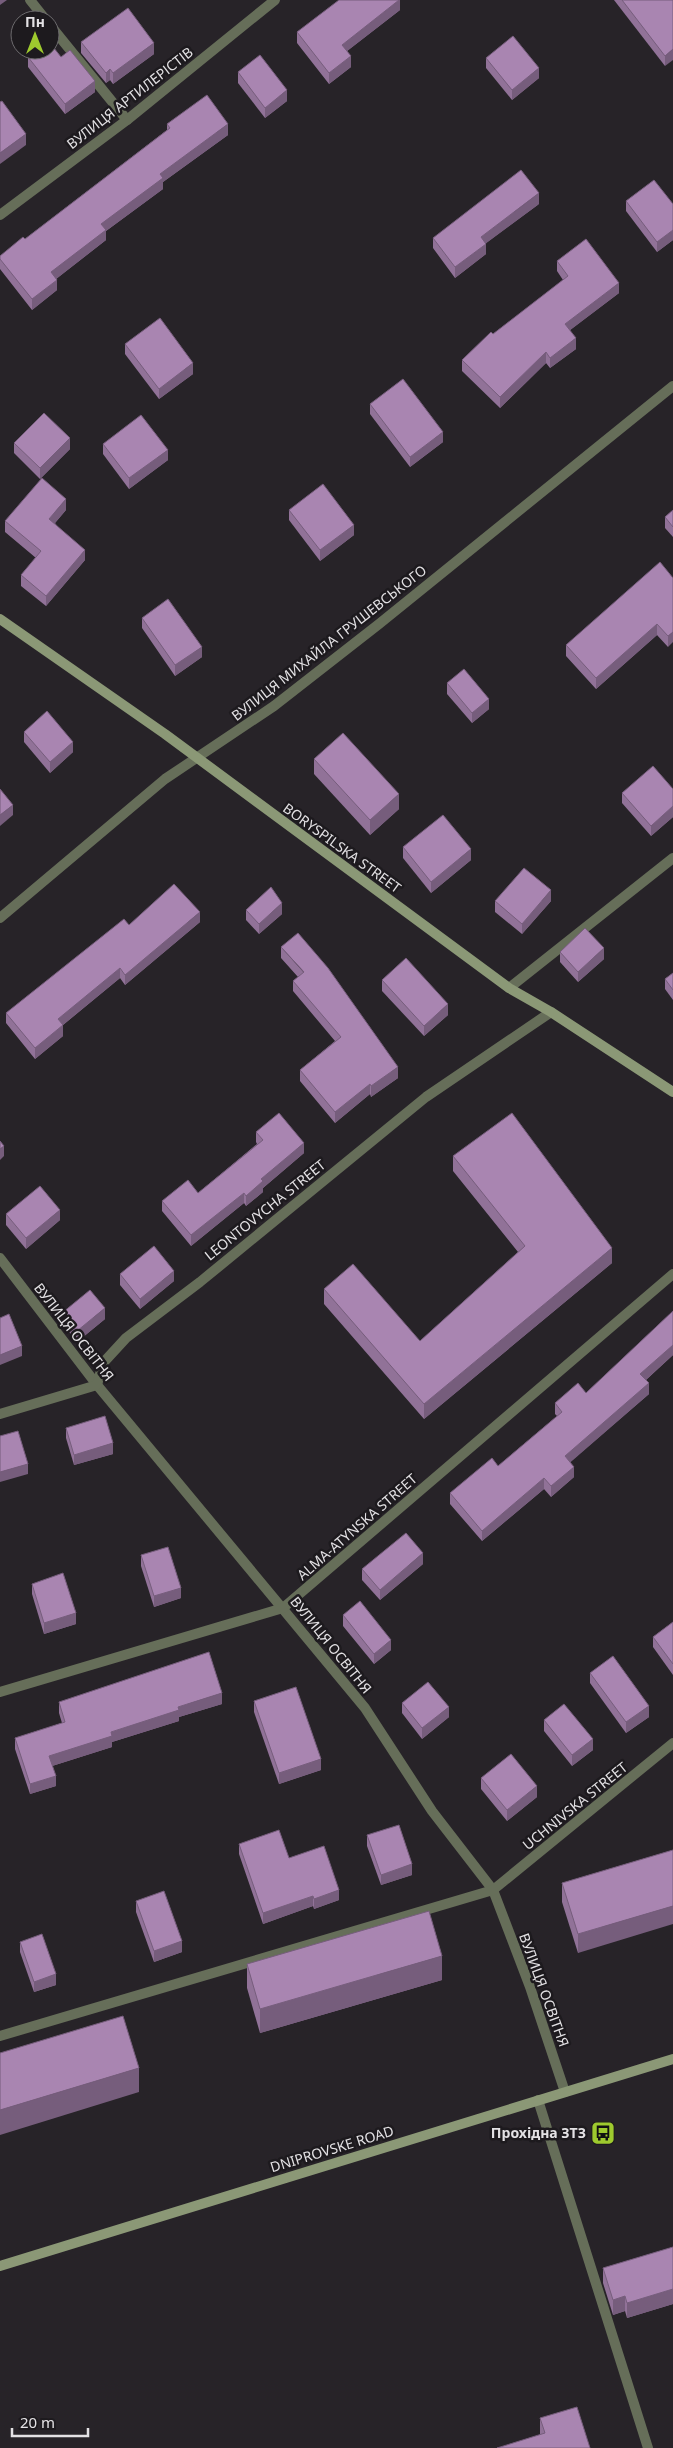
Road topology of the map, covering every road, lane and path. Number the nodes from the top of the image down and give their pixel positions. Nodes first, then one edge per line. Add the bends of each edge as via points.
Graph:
1 (30, 0) edge
2 (275, 0) edge
3 (38, 10) edge
4 (60, 37) edge
5 (127, 120) junction
6 (0, 215) edge
7 (673, 386) edge
8 (0, 619) edge
9 (197, 758) junction
10 (673, 858) edge
11 (0, 918) edge
12 (509, 988) junction
13 (551, 1012) junction
14 (673, 1092) edge
15 (0, 1258) edge
16 (673, 1274) edge
17 (97, 1385) junction
18 (0, 1414) edge
19 (284, 1608) junction
20 (0, 1692) edge
21 (673, 1743) edge
22 (494, 1890) junction
23 (0, 2036) edge
24 (673, 2059) edge
25 (565, 2092) junction
26 (538, 2100) junction
27 (0, 2266) edge
28 (648, 2448) edge

1 - 3 street
2 - 5 street, ВУЛИЦЯ АРТИЛЕРІСТІВ
4 - 5 street
5 - 6 street, ВУЛИЦЯ АРТИЛЕРІСТІВ
7 - 9 street, ВУЛИЦЯ МИХАЙЛА ГРУШЕВСЬКОГО via 379,624 267,711
8 - 9 main road, BORYSPILSKA STREET
9 - 11 street, ВУЛИЦЯ МИХАЙЛА ГРУШЕВСЬКОГО via 165,779
9 - 12 main road, BORYSPILSKA STREET
10 - 12 street
12 - 13 main road, BORYSPILSKA STREET
13 - 14 main road, BORYSPILSKA STREET
13 - 17 street, LEONTOVYCHA STREET via 426,1097 200,1282 126,1338 103,1362
15 - 17 street, ВУЛИЦЯ ОСВІТНЯ
16 - 19 street, ALMA-ATYNSKA STREET
17 - 18 street
17 - 19 street, ВУЛИЦЯ ОСВІТНЯ
19 - 20 street, ALMA-ATYNSKA STREET
19 - 22 street, ВУЛИЦЯ ОСВІТНЯ via 365,1708 432,1811
21 - 22 street, UCHNIVSKA STREET
22 - 23 street
22 - 25 street, ВУЛИЦЯ ОСВІТНЯ
24 - 25 main road, DNIPROVSKE ROAD
25 - 26 main road, DNIPROVSKE ROAD
26 - 27 main road, DNIPROVSKE ROAD
26 - 28 street

